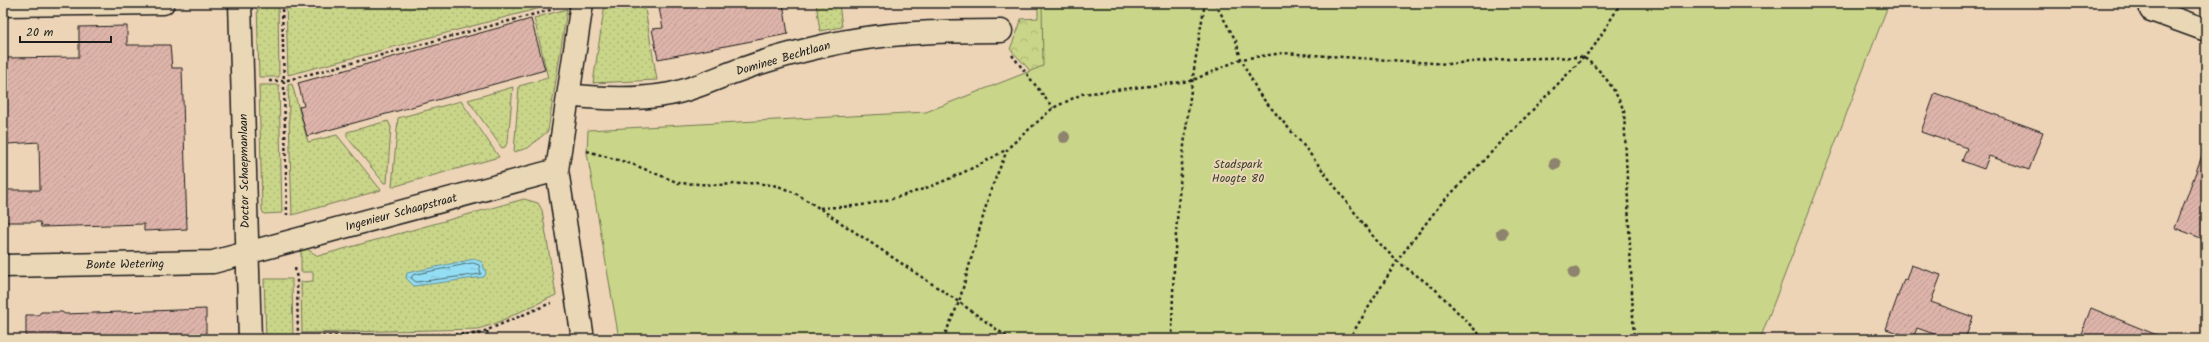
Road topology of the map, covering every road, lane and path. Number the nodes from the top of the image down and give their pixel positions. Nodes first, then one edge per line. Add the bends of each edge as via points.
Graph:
1 (163, 3) edge
2 (240, 3) edge
3 (282, 3) edge
4 (582, 3) edge
5 (1205, 3) edge
6 (1215, 3) edge
7 (1621, 3) edge
8 (3, 5) edge
9 (551, 9) dead end
10 (2151, 10) dead end
11 (2206, 30) edge
12 (1001, 31) joint
13 (1582, 57) junction
14 (1241, 59) junction
15 (242, 81) junction
16 (284, 81) junction
17 (1191, 81) junction
18 (568, 95) junction
19 (1053, 108) junction
20 (560, 145) junction
21 (1008, 148) junction
22 (557, 170) junction
23 (819, 208) junction
24 (290, 242) junction
25 (246, 254) junction
26 (1397, 261) junction
27 (3, 266) edge
28 (575, 292) junction
29 (959, 302) junction
30 (487, 331) junction
31 (371, 335) junction
32 (298, 338) edge
33 (250, 339) edge
34 (371, 339) edge
35 (489, 339) edge
36 (583, 339) edge
37 (944, 339) edge
38 (1010, 339) edge
39 (1172, 339) edge
40 (1349, 339) edge
41 (1484, 339) edge
42 (1634, 339) edge

1 - 8 street
2 - 15 street, Doctor Schaepmanlaan
3 - 16 path
4 - 18 street
5 - 17 path
6 - 14 path via 1236,41
7 - 13 path via 1593,48
9 - 16 path
10 - 11 street
12 - 18 street, Dominee Bechtlaan via 903,33 850,40 745,68 671,94 593,98
12 - 19 path via 1009,53 1015,57
13 - 14 path via 1448,64 1283,53
13 - 26 path via 1440,205
13 - 42 path via 1606,78 1624,111
14 - 17 path
14 - 26 path via 1259,94 1304,146 1375,239
15 - 16 path
15 - 25 street, Doctor Schaepmanlaan
16 - 24 path via 287,232
17 - 19 path via 1082,94
17 - 39 path via 1173,267
18 - 20 street
19 - 21 path
20 - 22 street
20 - 23 path via 632,164 679,183 756,183 778,186 796,193
21 - 23 path via 980,166 913,192 863,204
21 - 29 path via 990,192
22 - 24 street, Ingenieur Schaapstraat
22 - 28 street
23 - 29 path
24 - 25 street, Ingenieur Schaapstraat
24 - 32 path via 297,279
25 - 27 street, Bonte Wetering via 213,262
25 - 33 street, Doctor Schaepmanlaan
26 - 40 path
26 - 41 path via 1435,289
28 - 30 path
28 - 36 street
29 - 37 path
29 - 38 path
30 - 31 path via 389,337
30 - 35 path
31 - 32 path
31 - 34 path

